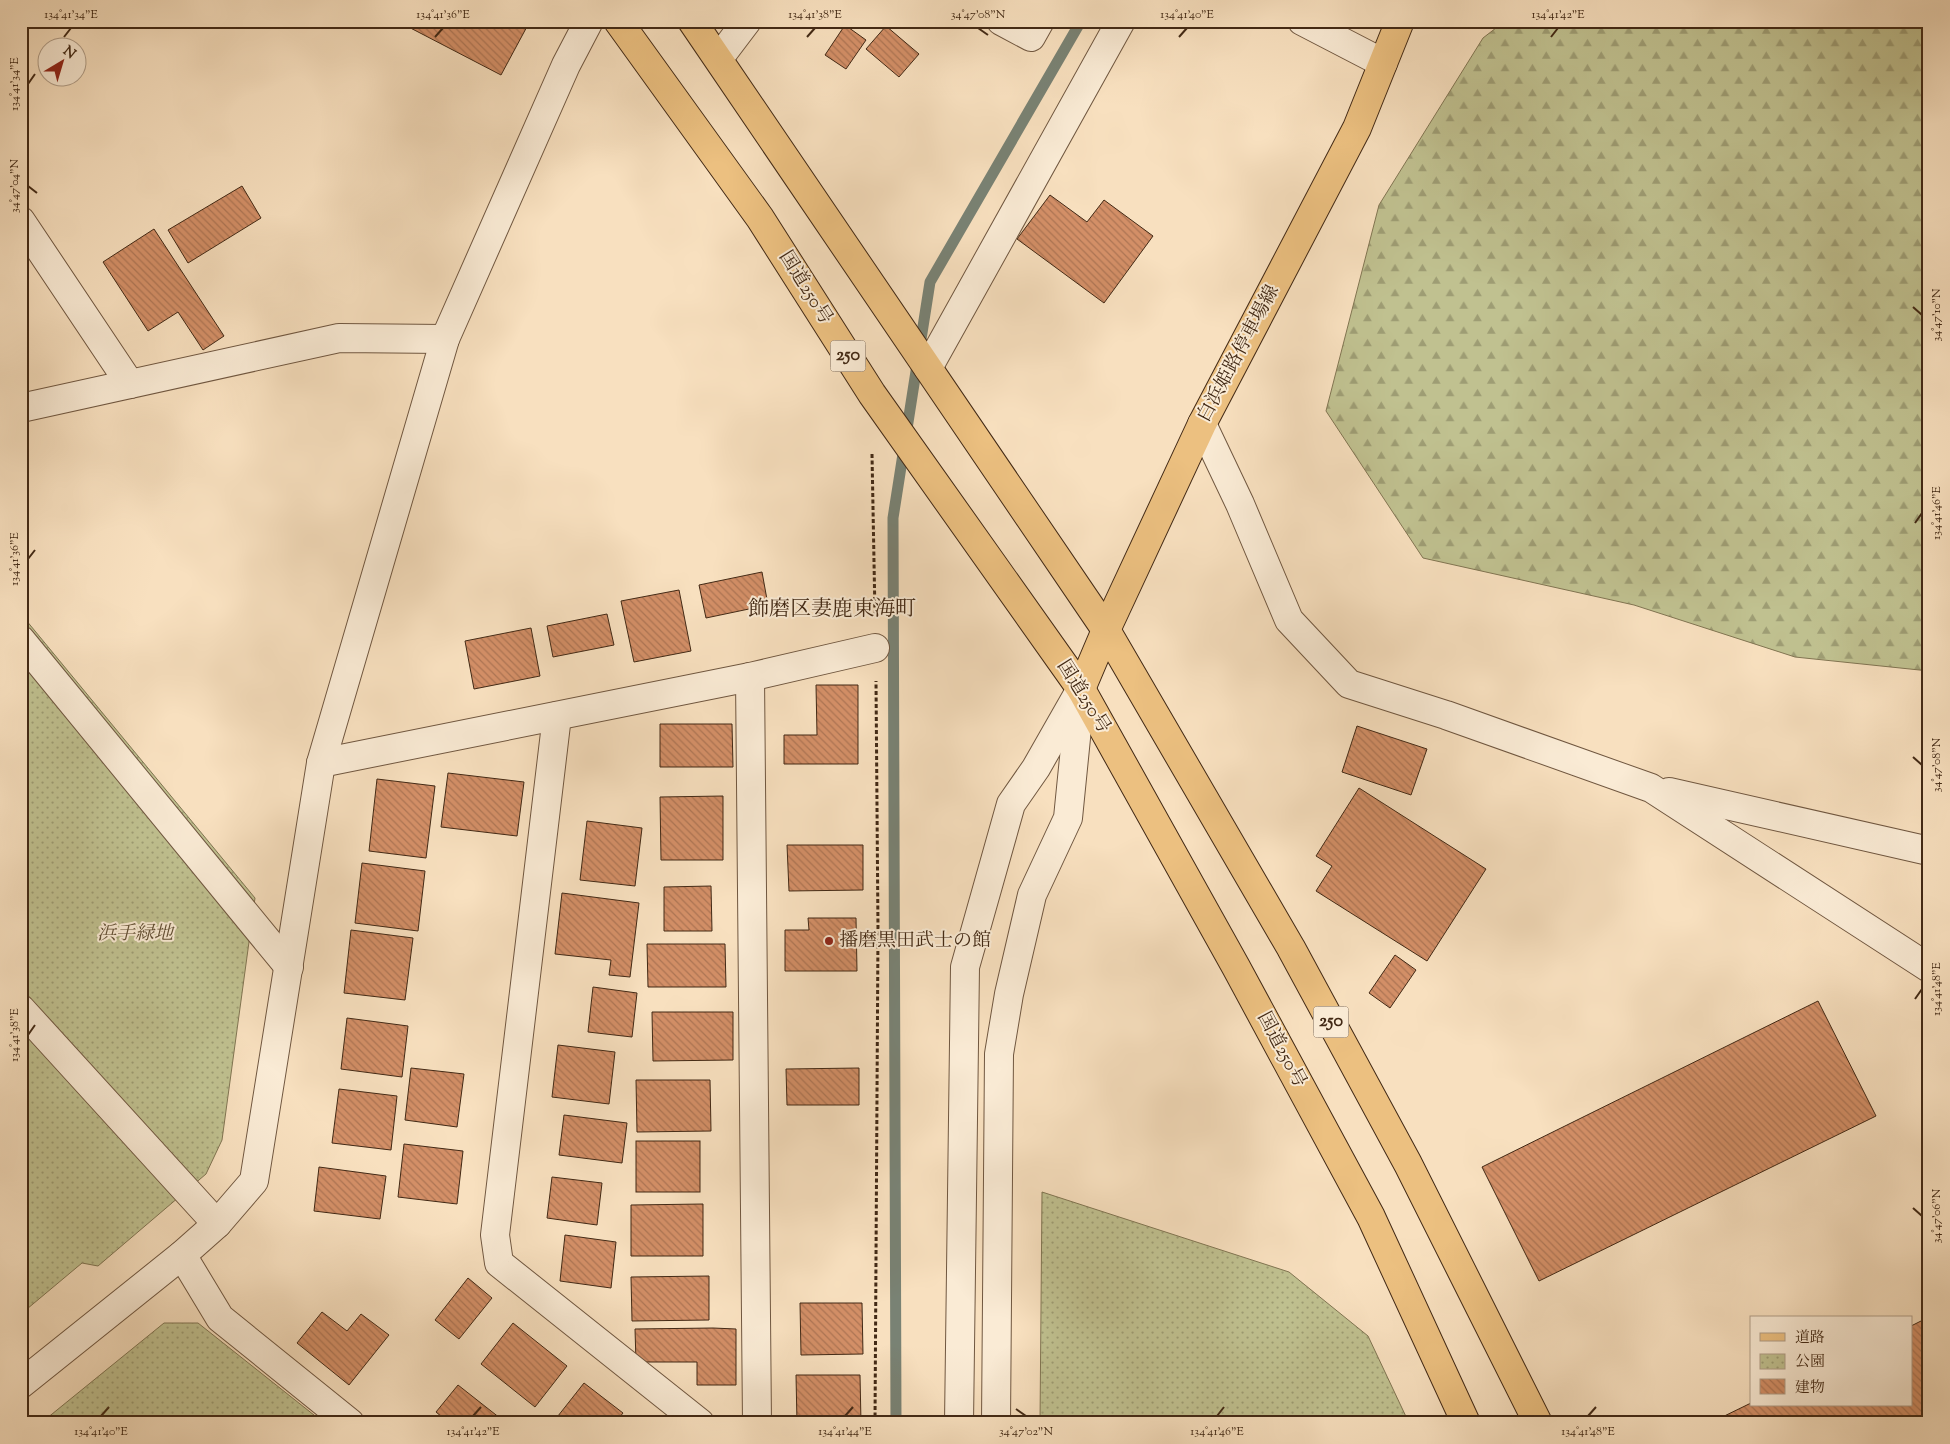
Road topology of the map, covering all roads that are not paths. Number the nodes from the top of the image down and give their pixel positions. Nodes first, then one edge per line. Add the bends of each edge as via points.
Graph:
1 (589, 21) edge
2 (618, 21) edge
3 (692, 21) edge
4 (746, 21) edge
5 (1000, 21) edge
6 (1040, 21) edge
7 (1121, 21) edge
8 (1302, 21) edge
9 (1400, 21) edge
10 (719, 58) junction
11 (1383, 63) junction
12 (21, 221) edge
13 (445, 338) junction
14 (928, 368) junction
15 (130, 384) junction
16 (21, 408) edge
17 (1202, 424) junction
18 (1106, 630) junction
19 (21, 640) edge
20 (875, 648) road end
21 (750, 677) junction
22 (1081, 689) junction
23 (557, 716) junction
24 (320, 763) junction
25 (1651, 788) junction
26 (1929, 851) edge
27 (288, 967) junction
28 (1929, 968) edge
29 (21, 1009) edge
30 (217, 1224) junction
31 (182, 1255) junction
32 (21, 1384) edge
33 (350, 1423) edge
34 (700, 1423) edge
35 (757, 1423) edge
36 (959, 1423) edge
37 (996, 1423) edge
38 (1466, 1423) edge
39 (1538, 1423) edge

1 - 13 street via 566,65
2 - 22 main road, 国道250号 / 250 via 760,218 872,394
3 - 10 main road, 250
4 - 10 street
5 - 6 street via 1031,37
7 - 14 street
8 - 11 street
9 - 11 main road, 白浜姫路停車場線
10 - 14 main road, 250
11 - 17 main road, 白浜姫路停車場線 via 1357,128
12 - 15 street
13 - 15 street via 339,338
13 - 24 street
14 - 18 main road, 250
15 - 16 street
17 - 18 main road, 白浜姫路停車場線
17 - 25 street via 1289,620 1349,684
18 - 22 main road, 白浜姫路停車場線
18 - 39 main road, 250 via 1291,948 1408,1164
19 - 27 street
20 - 21 street
21 - 23 street
21 - 35 street
22 - 36 street via 1036,768 1011,804 965,967
22 - 37 street via 1068,818 1032,895 999,1054
22 - 38 main road, 国道250号 / 250 via 1371,1216
23 - 24 street
23 - 34 street via 496,1235 499,1262
24 - 27 street
25 - 26 street
25 - 28 street
27 - 30 street via 254,1181
29 - 30 street
30 - 31 street
31 - 32 street
31 - 33 street via 220,1318

